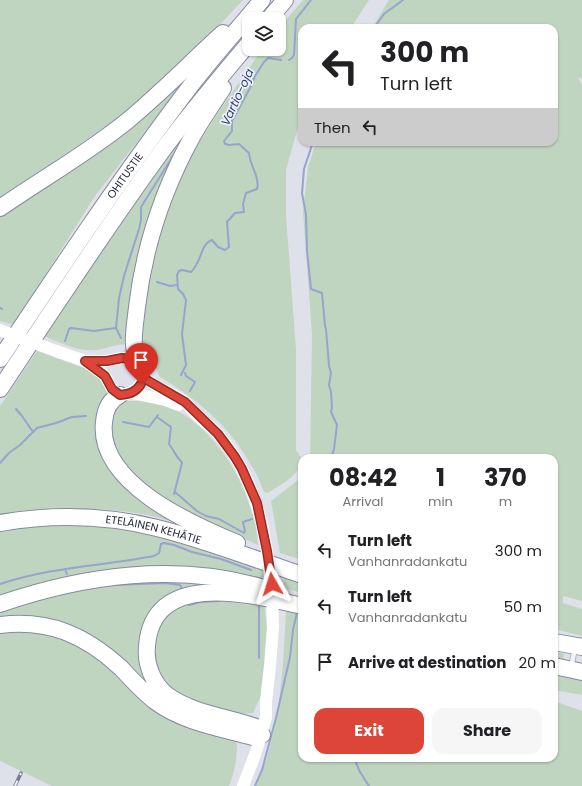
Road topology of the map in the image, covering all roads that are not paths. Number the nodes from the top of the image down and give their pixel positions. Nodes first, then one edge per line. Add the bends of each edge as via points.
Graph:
1 (261, 0) edge
2 (283, 2) edge
3 (275, 12) edge
4 (242, 51) edge
5 (245, 56) edge
6 (0, 208) edge
7 (0, 330) edge
8 (0, 359) edge
9 (85, 361) junction
10 (140, 369) junction
11 (0, 389) edge
12 (126, 394) junction
13 (195, 413) junction
14 (0, 522) edge
15 (298, 567) edge
16 (298, 574) edge
17 (298, 598) edge
18 (0, 604) edge
19 (298, 605) edge
20 (0, 625) edge
21 (558, 643) edge
22 (579, 646) edge
23 (558, 667) edge
24 (576, 670) edge
25 (257, 733) junction
26 (237, 786) edge
27 (243, 786) edge

1 - 6 highway via 125,123 67,165
1 - 8 highway, OHITUSTIE via 209,62 148,142
2 - 3 highway
4 - 11 highway, OHITUSTIE via 162,151 85,260
5 - 10 highway via 192,136 157,215 146,255 133,340 135,357
7 - 9 street, bridge
9 - 10 street via 126,358
9 - 12 street via 105,376 112,389
10 - 12 street via 141,384
10 - 13 street via 147,380 185,402
12 - 13 street via 165,400
12 - 15 highway via 111,400 107,408 103,425 104,438 111,459 135,486 193,523
13 - 25 street, bridge via 218,434 235,457 248,480 262,524 272,584 273,627 266,716
14 - 16 highway, ETELÄINEN KEHÄTIE via 54,517 89,518 156,527
17 - 18 highway via 225,579 164,574 82,582 55,587
19 - 25 highway via 249,594 197,593 173,601 156,617 150,630 146,652 150,670 154,680 166,694 178,702
20 - 25 highway via 15,623 63,630 79,637 106,656 156,702 170,710 186,718
21 - 22 highway
22 - 24 lane
23 - 24 highway
25 - 26 street
25 - 27 street via 250,772

